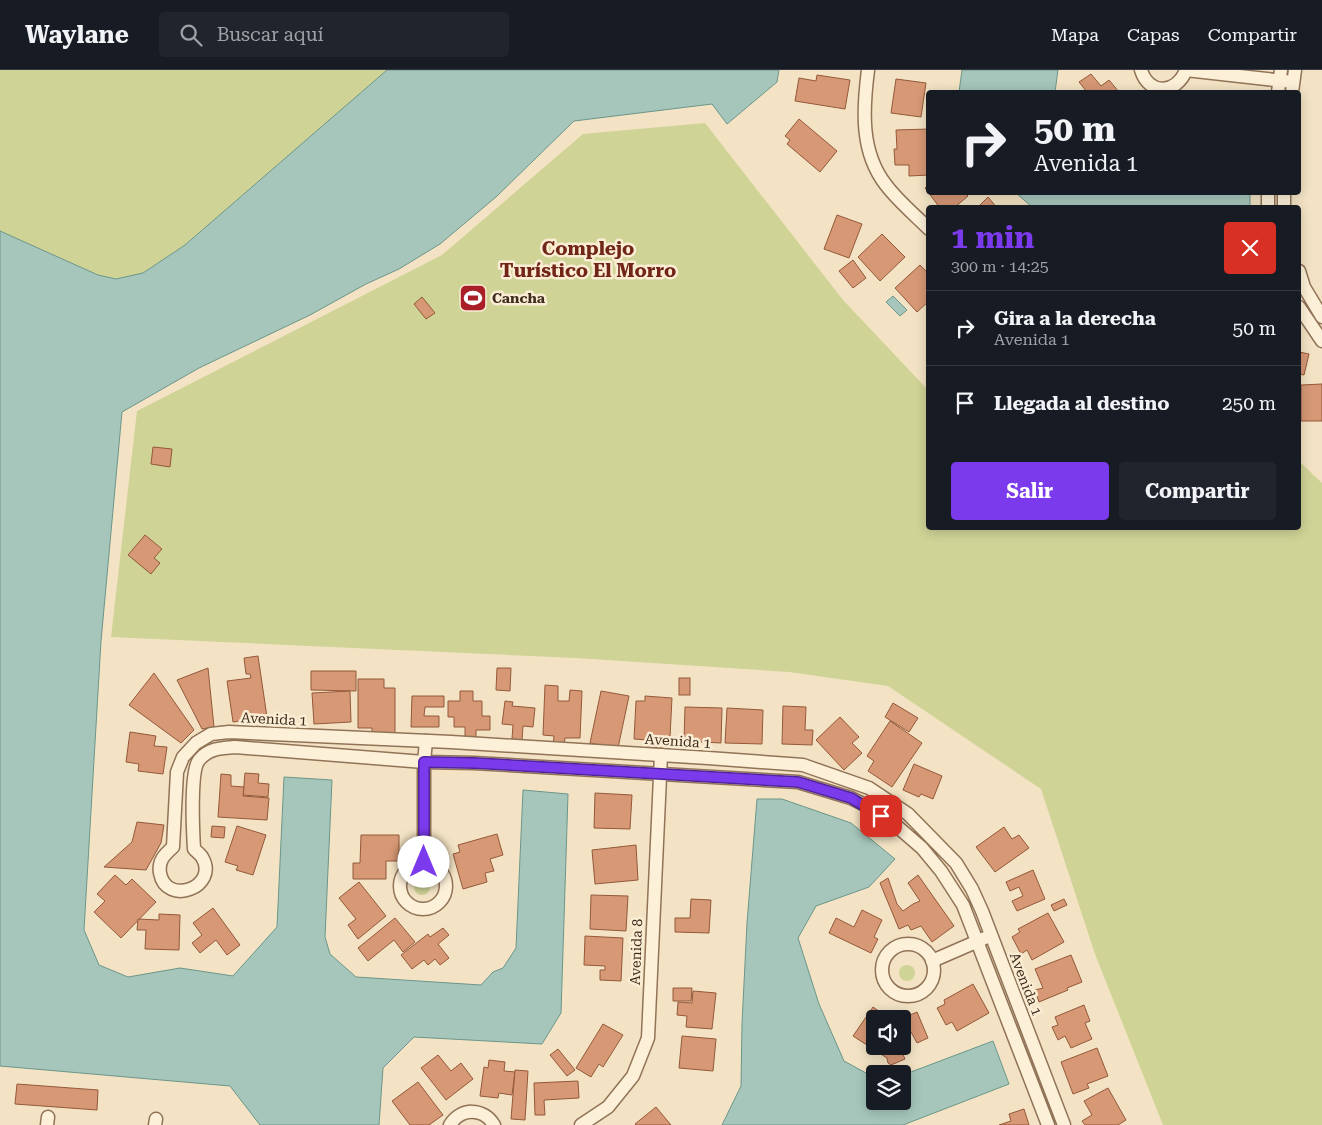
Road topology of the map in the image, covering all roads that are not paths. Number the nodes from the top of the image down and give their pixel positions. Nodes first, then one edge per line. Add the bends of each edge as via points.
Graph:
1 (868, 70) edge
2 (1142, 70) edge
3 (1279, 81) edge
4 (1293, 82) edge
5 (926, 226) edge
6 (1302, 288) edge
7 (1301, 310) edge
8 (1322, 317) edge
9 (1322, 341) edge
10 (320, 736) junction
11 (426, 741) junction
12 (523, 746) junction
13 (318, 754) junction
14 (661, 755) junction
15 (424, 762) junction
16 (521, 766) junction
17 (659, 773) junction
18 (846, 779) junction
19 (839, 794) junction
20 (173, 847) junction
21 (194, 849) junction
22 (424, 862) dead end
23 (991, 935) junction
24 (977, 941) junction
25 (932, 961) junction
26 (450, 1125) edge
27 (494, 1125) edge
28 (582, 1125) edge
29 (1048, 1125) edge
30 (1064, 1125) edge

1 - 5 street via 864,128 873,165 886,185
2 - 3 street via 1145,80 1160,89 1177,85 1186,70
3 - 4 street
6 - 8 street
7 - 9 street
10 - 11 street, Avenida 1
10 - 13 street
10 - 20 street, Avenida 1 via 229,732 211,734 196,743 183,757 177,772
11 - 12 street, Avenida 1
11 - 15 street
12 - 14 street, Avenida 1
12 - 16 street
13 - 15 street
13 - 21 street via 234,747 207,752 198,761 195,775
14 - 17 street, Avenida 8
14 - 18 street, Avenida 1 via 803,765
15 - 16 street
15 - 22 street
16 - 17 street
17 - 19 street via 798,782
17 - 28 street, Avenida 8 via 648,1038 633,1076 608,1107
18 - 19 street
18 - 23 street, Avenida 1 via 869,788 908,814 944,850 972,890
19 - 24 street via 892,822 922,848 963,905
20 - 21 street
20 - 21 street via 163,855 159,866 161,878 169,888 180,892 192,890 204,875 202,858
23 - 24 street
23 - 30 street, Avenida 1
24 - 25 street
24 - 29 street
25 - 25 street via 919,947 899,946 884,960 884,980 898,994 918,994 932,981
26 - 27 street via 458,1116 471,1111 484,1114

